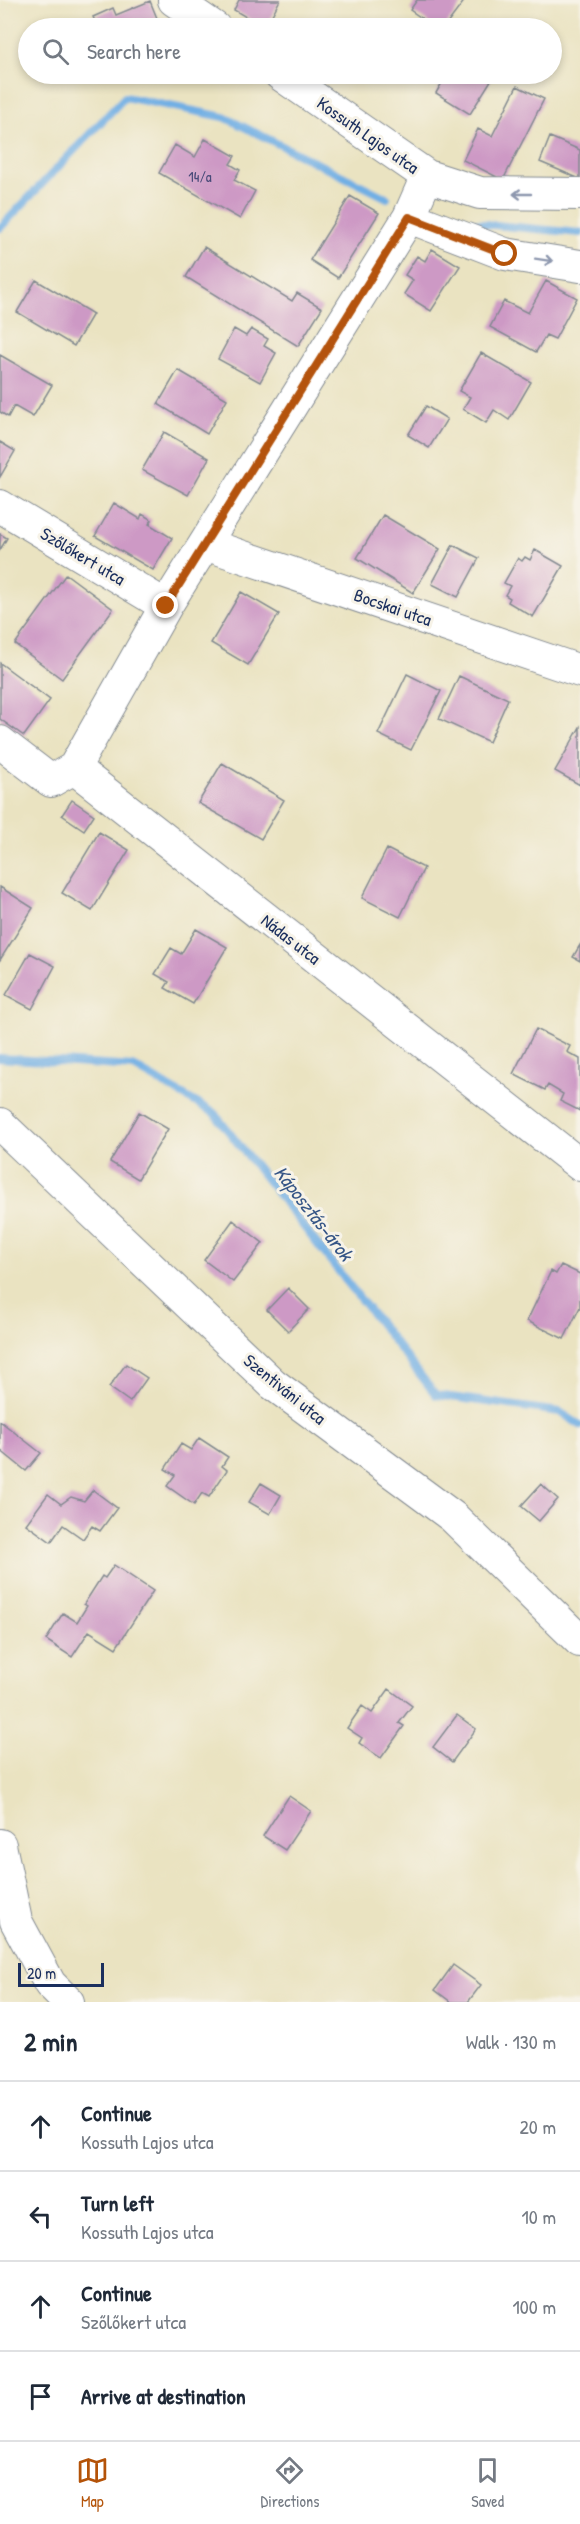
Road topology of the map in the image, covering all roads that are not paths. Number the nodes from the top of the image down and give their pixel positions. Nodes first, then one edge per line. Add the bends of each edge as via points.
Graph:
1 (174, 0) edge
2 (200, 18) edge
3 (294, 84) edge
4 (427, 176) junction
5 (580, 194) edge
6 (409, 217) junction
7 (580, 266) edge
8 (0, 506) edge
9 (205, 544) junction
10 (166, 606) junction
11 (580, 671) edge
12 (0, 742) edge
13 (74, 768) junction
14 (0, 1124) edge
15 (580, 1165) edge
16 (580, 1641) edge
17 (0, 1845) edge
18 (68, 2002) edge

1 - 2 street
3 - 4 street, Kossuth Lajos utca
5 -> 4 street, Kossuth Lajos utca via 480,194
4 - 6 street, Kossuth Lajos utca
6 -> 7 street via 505,254
6 - 9 street, Kossuth Lajos utca
8 - 10 street, Szőlőkert utca
9 - 10 street
9 - 11 street, Bocskai utca
10 - 13 street
12 - 13 street via 51,781
13 - 15 street, Nádas utca
14 - 16 street, Szentiváni utca via 273,1384 453,1517
17 - 18 street via 16,1921 50,1984

